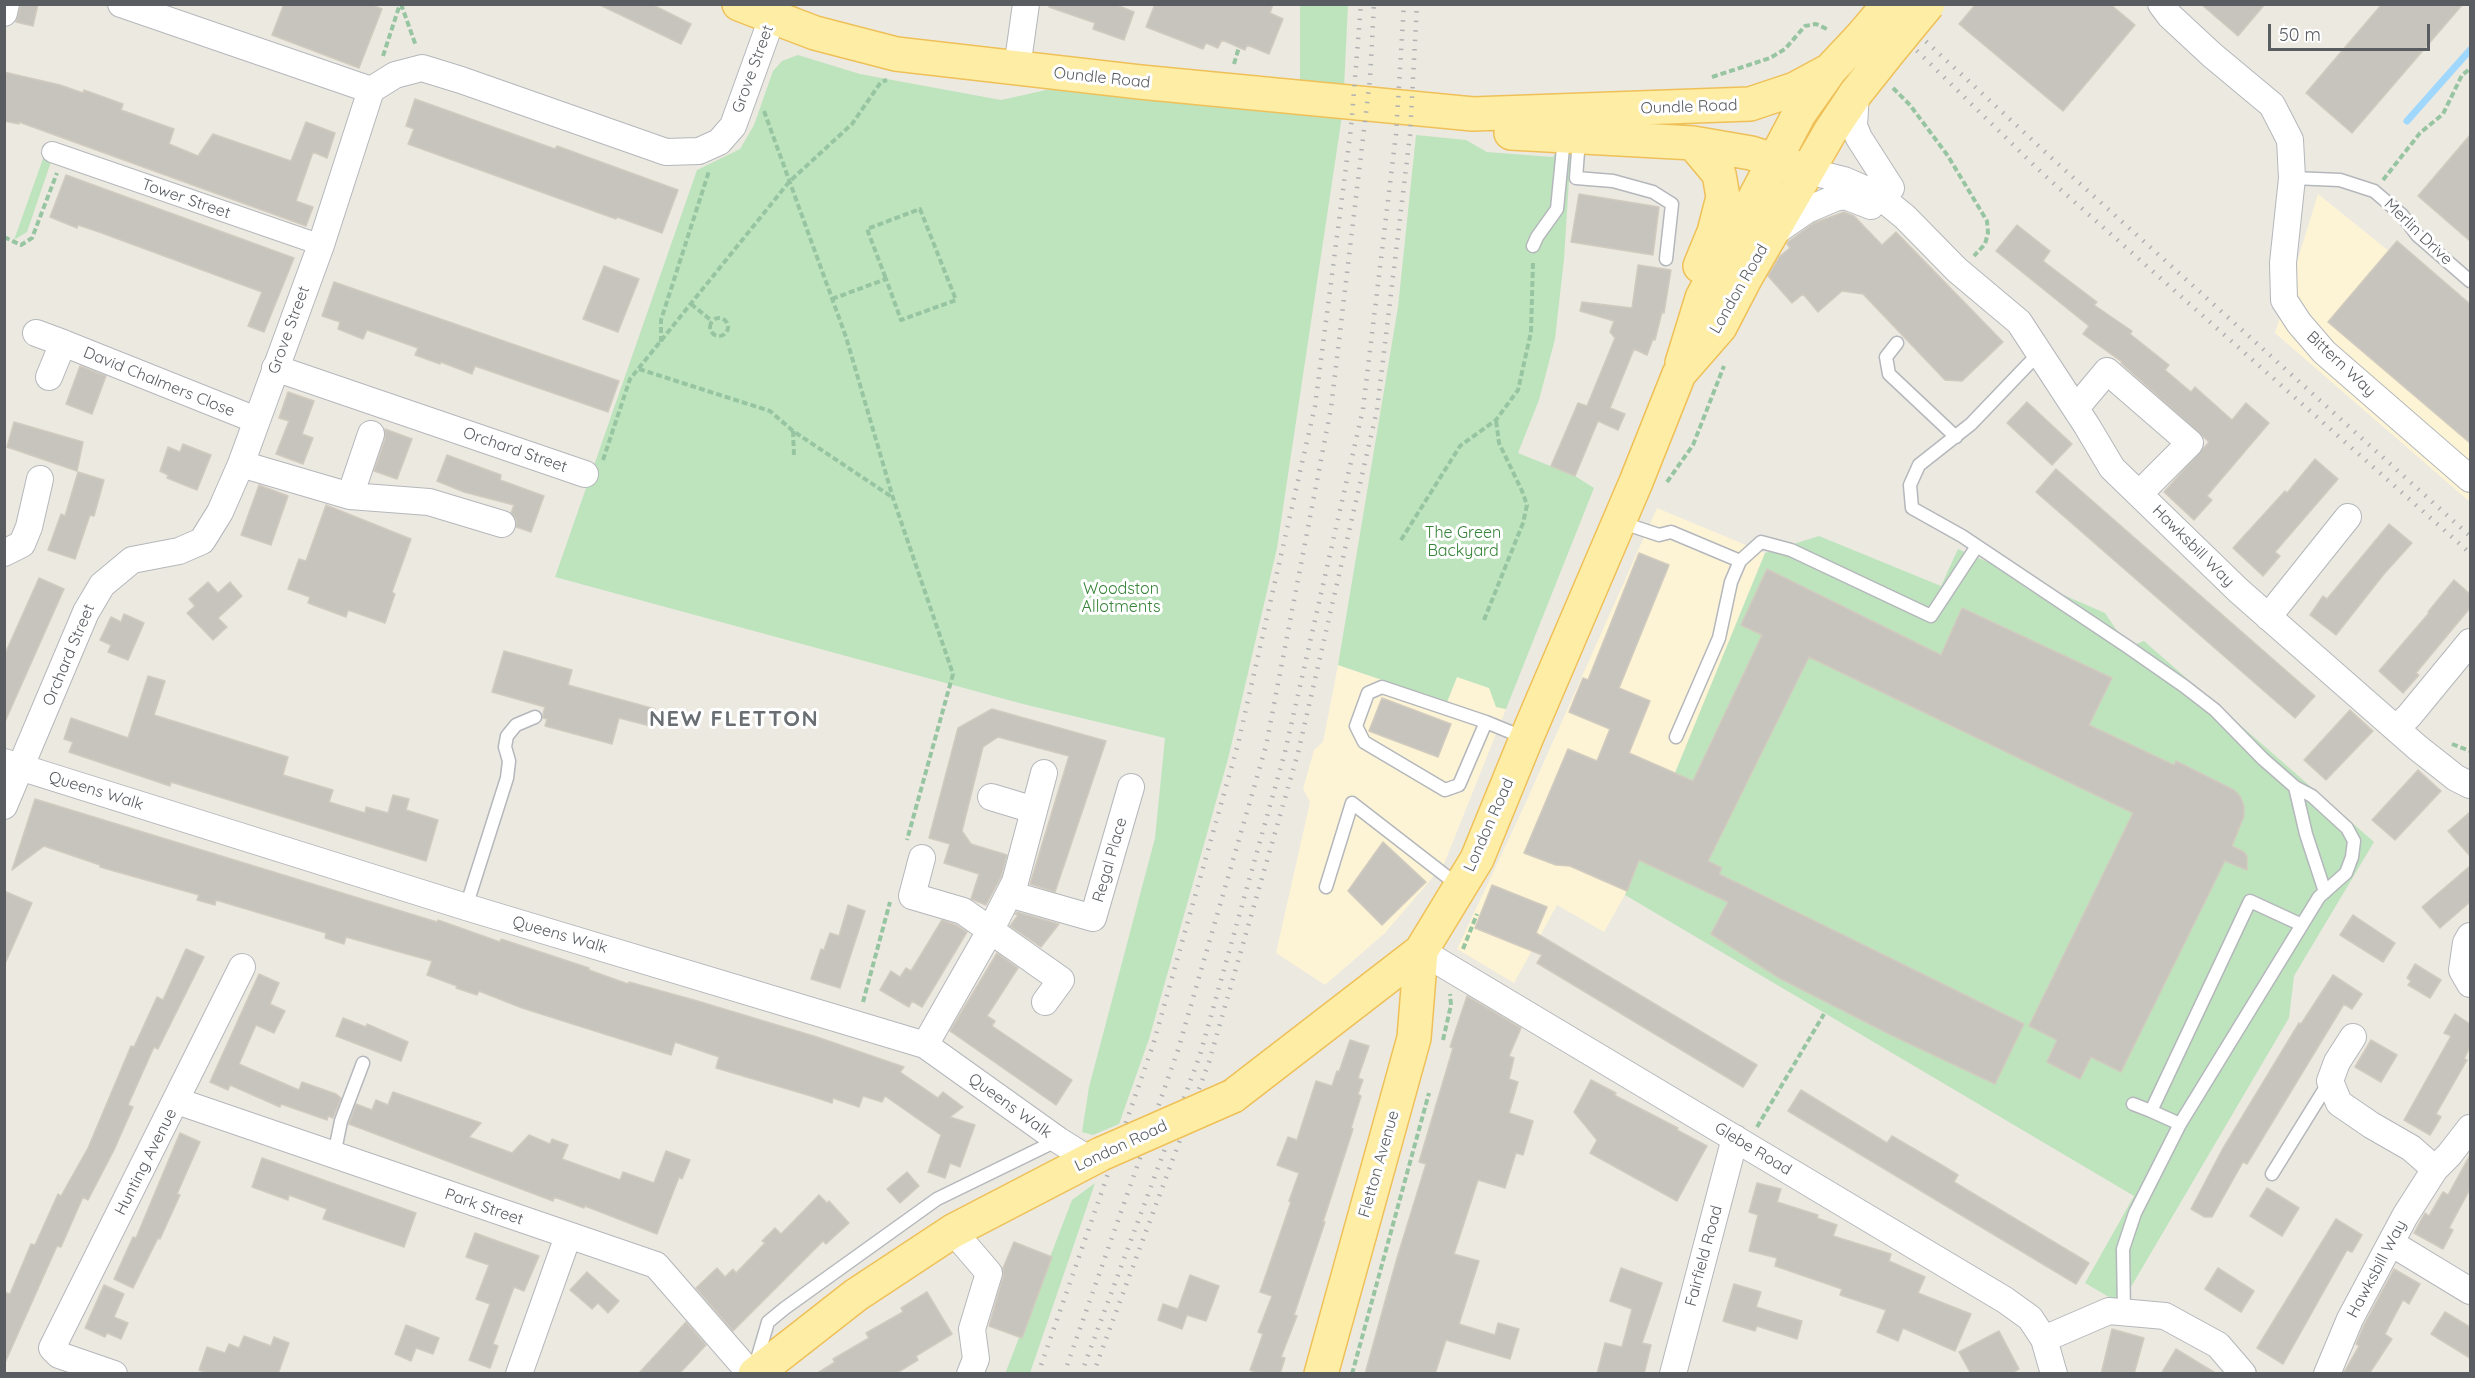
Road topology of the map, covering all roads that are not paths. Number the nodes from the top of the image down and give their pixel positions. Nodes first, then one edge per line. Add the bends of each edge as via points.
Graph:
1 (6, 4) edge
2 (121, 4) edge
3 (739, 4) edge
4 (1026, 4) edge
5 (1889, 4) edge
6 (1928, 4) edge
7 (2161, 4) edge
8 (4, 14) edge
9 (179, 14) edge
10 (772, 18) junction
11 (1877, 43) junction
12 (1017, 68) junction
13 (1830, 70) junction
14 (371, 90) junction
15 (1856, 93) junction
16 (1541, 113) junction
17 (1473, 114) junction
18 (1571, 137) junction
19 (1693, 143) junction
20 (1780, 151) junction
21 (58, 154) road end
22 (1813, 163) junction
23 (2292, 178) junction
24 (1891, 188) junction
25 (1770, 236) junction
26 (321, 245) junction
27 (1533, 246) road end
28 (1666, 259) dead end
29 (1965, 263) junction
30 (2470, 281) edge
31 (1697, 314) junction
32 (36, 333) dead end
33 (1897, 343) dead end
34 (63, 344) junction
35 (2040, 352) junction
36 (275, 368) junction
37 (1679, 374) junction
38 (49, 377) dead end
39 (2076, 408) junction
40 (256, 420) junction
41 (371, 434) dead end
42 (1956, 436) junction
43 (241, 464) junction
44 (585, 474) road end
45 (40, 479) dead end
46 (2470, 479) edge
47 (2139, 494) junction
48 (350, 496) junction
49 (2348, 517) dead end
50 (1619, 522) junction
51 (502, 524) dead end
52 (1977, 546) junction
53 (179, 551) joint
54 (4, 553) edge
55 (1740, 561) junction
56 (2268, 617) junction
57 (2470, 642) edge
58 (535, 717) dead end
59 (1486, 722) junction
60 (2396, 728) junction
61 (1676, 737) dead end
62 (1526, 739) junction
63 (13, 764) edge
64 (1044, 773) dead end
65 (2470, 784) edge
66 (1131, 787) dead end
67 (2295, 787) junction
68 (991, 797) dead end
69 (4, 806) edge
70 (1034, 810) junction
71 (914, 851) road end
72 (1326, 887) dead end
73 (2325, 892) junction
74 (1009, 894) junction
75 (1469, 898) junction
76 (466, 907) junction
77 (2302, 925) junction
78 (990, 931) junction
79 (2470, 936) edge
80 (1434, 958) junction
81 (242, 967) dead end
82 (2470, 984) edge
83 (1045, 1002) dead end
84 (2353, 1037) dead end
85 (925, 1045) junction
86 (363, 1063) dead end
87 (2330, 1081) junction
88 (177, 1101) junction
89 (2133, 1104) dead end
90 (2151, 1111) junction
91 (2180, 1124) junction
92 (2470, 1128) edge
93 (1058, 1140) junction
94 (1740, 1142) junction
95 (334, 1155) junction
96 (1095, 1157) junction
97 (2435, 1169) junction
98 (2272, 1174) dead end
99 (953, 1232) junction
100 (568, 1236) junction
101 (2391, 1242) junction
102 (2470, 1291) edge
103 (2124, 1312) junction
104 (2044, 1339) junction
105 (114, 1374) edge
106 (519, 1374) edge
107 (753, 1374) edge
108 (970, 1374) edge
109 (1321, 1374) edge
110 (1673, 1374) edge
111 (2054, 1374) edge
112 (2243, 1374) edge
113 (2327, 1374) edge

1 - 8 street
2 - 9 street
3 - 10 main road, Oundle Road
4 - 12 street
5 - 11 main road, London Road, bridge
6 - 11 main road, London Road, bridge
7 - 23 street, Bittern Way via 2212,55 2272,105 2290,140
9 - 14 street
10 - 12 main road, Oundle Road via 880,51
10 - 14 street, Grove Street via 733,126 719,142 699,151 666,152 422,68 395,75
11 - 13 main road, London Road
11 - 15 main road, London Road
12 - 17 main road, Oundle Road
13 - 16 main road, Oundle Road via 1795,89 1750,104
13 - 20 main road, London Road via 1799,114
14 - 26 street, Grove Street
15 - 22 main road, London Road
15 - 24 street, Hawksbill Way via 1854,126
16 - 17 main road, Oundle Road
16 - 20 main road, Oundle Road via 1742,133
17 - 18 main road, Oundle Road via 1495,131
18 - 19 main road, Oundle Road
18 - 27 lane via 1557,209
18 - 28 lane via 1576,178 1612,181 1653,192 1672,204
19 - 20 main road, Oundle Road via 1751,153
19 - 31 main road via 1719,174 1723,197 1691,293
20 - 22 main road, Oundle Road
20 - 31 main road
21 - 26 street, Tower Street
22 - 24 street, Hawksbill Way via 1862,172
22 - 25 main road, London Road
22 - 29 street, Hawksbill Way via 1878,195
23 - 30 lane, Merlin Drive via 2340,180 2374,191 2402,215 2417,236
23 - 46 street, Bittern Way via 2283,263 2284,300 2324,352
24 - 29 street, Hawksbill Way via 1951,255
25 - 29 street, Hawksbill Way via 1807,210 1845,196 1882,211 1922,248
25 - 37 main road, London Road via 1720,327
26 - 36 street, Grove Street
29 - 35 street, Hawksbill Way via 2019,322
31 - 37 main road
32 - 34 street, David Chalmers Close
33 - 42 lane via 1886,357 1889,374
34 - 38 street, David Chalmers Close
34 - 40 street, David Chalmers Close
35 - 39 street, Hawksbill Way
35 - 42 lane
36 - 40 street, Grove Street
36 - 44 street, Orchard Street
37 - 50 main road, London Road
39 - 47 street, Hawksbill Way via 2112,468
39 - 47 street via 2107,371 2190,443
40 - 43 street, Grove Street
41 - 48 street
42 - 52 lane via 1918,465 1910,485 1912,508
43 - 48 street
43 - 53 street, Grove Street via 202,541
45 - 54 street via 22,544
47 - 56 street, Hawksbill Way
48 - 51 street via 429,502
49 - 56 street
50 - 55 lane via 1659,535 1671,532
50 - 62 main road, London Road
52 - 55 lane via 1931,616 1791,550 1761,542
52 - 67 lane via 2184,686
53 - 63 street, Orchard Street via 132,560 102,585
55 - 61 lane via 1731,582 1719,638
56 - 60 street, Hawksbill Way
57 - 60 street
58 - 76 lane via 516,725 507,736 507,778
59 - 59 lane via 1459,785 1445,790 1364,742 1356,726 1368,693 1382,687
59 - 62 lane
60 - 65 street, Hawksbill Way via 2456,778
62 - 75 main road, London Road via 1477,859
63 - 69 street, Orchard Street
63 - 76 street, Queens Walk
64 - 70 street
66 - 74 street, Regal Place via 1093,918
67 - 73 lane
67 - 73 lane via 2330,812 2347,828 2354,842 2346,873
68 - 70 street
70 - 74 street
71 - 78 street via 912,896 963,911
72 - 75 lane via 1352,803
73 - 77 lane
74 - 78 street
75 - 80 main road, London Road
76 - 85 street, Queens Walk
77 - 90 lane via 2250,901
77 - 91 lane
78 - 83 street via 1061,980
78 - 85 street
79 - 82 street via 2462,969
80 - 94 street, Glebe Road
80 - 96 main road, London Road, bridge via 1233,1096
80 - 109 main road, Fletton Avenue
81 - 88 street, Hunting Avenue
84 - 87 street
85 - 93 street, Queens Walk
86 - 95 lane via 341,1121
87 - 97 street via 2339,1103 2411,1148
87 - 98 lane
88 - 95 street, Park Street
88 - 105 street, Hunting Avenue via 52,1348 59,1355
89 - 90 lane
90 - 91 lane
91 - 103 lane via 2135,1213 2122,1249
92 - 97 street, Hawksbill Way
93 - 96 street, Queens Walk
93 - 107 lane via 937,1199 785,1308 768,1322
94 - 104 street, Glebe Road via 2005,1300 2030,1318
94 - 110 street, Fairfield Road
95 - 100 street, Park Street
96 - 99 main road, London Road
97 - 101 street, Hawksbill Way
99 - 107 main road, London Road via 856,1295
99 - 108 street via 989,1273 972,1329 976,1359
100 - 106 street
100 - 107 street, Park Street via 656,1265
101 - 102 street
101 - 113 street, Hawksbill Way via 2350,1319
103 - 104 street via 2109,1311
103 - 112 street via 2165,1316 2218,1345
104 - 111 street, Glebe Road

